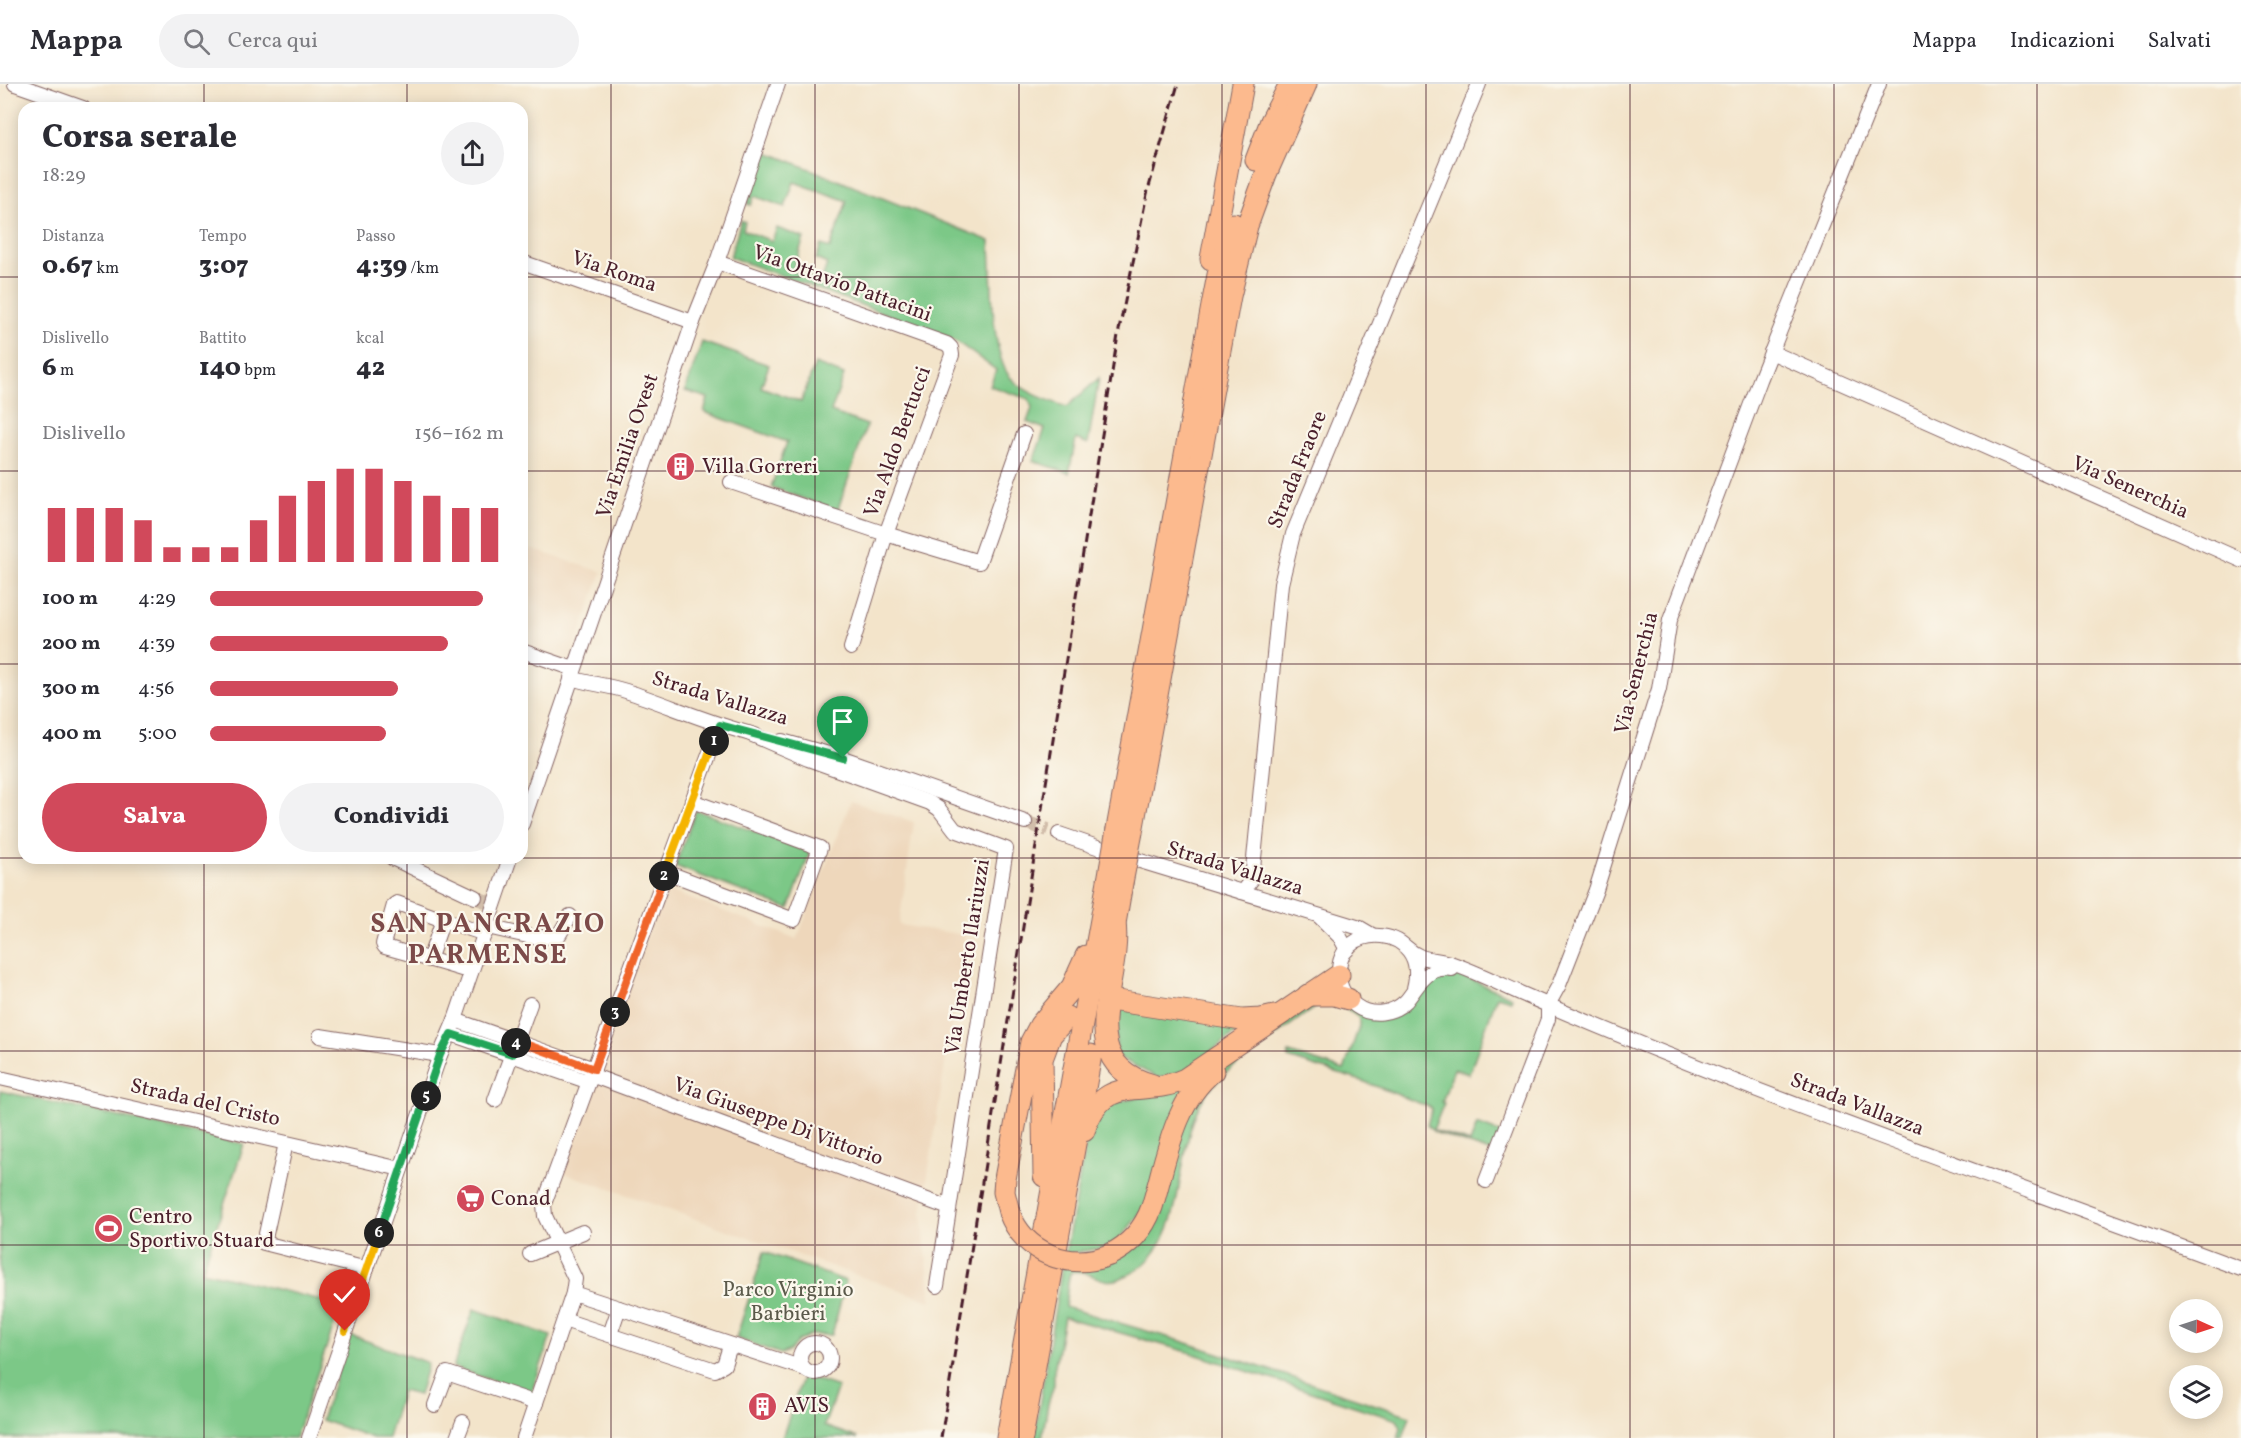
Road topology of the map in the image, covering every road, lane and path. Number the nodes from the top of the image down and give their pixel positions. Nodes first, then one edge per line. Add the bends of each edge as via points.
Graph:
1 (15, 84) edge
2 (778, 84) edge
3 (1243, 84) edge
4 (1290, 84) edge
5 (1306, 84) edge
6 (1479, 84) edge
7 (1879, 84) edge
8 (66, 102) edge
9 (717, 262) junction
10 (528, 264) edge
11 (693, 322) junction
12 (951, 348) joint
13 (1771, 352) junction
14 (1193, 408) junction
15 (1024, 434) dead end
16 (731, 483) dead end
17 (886, 534) junction
18 (2241, 560) edge
19 (853, 644) dead end
20 (528, 654) edge
21 (573, 673) junction
22 (720, 725) junction
23 (748, 733) junction
24 (692, 801) junction
25 (528, 806) edge
26 (1025, 822) tunnel mouth
27 (1124, 831) junction
28 (1053, 832) tunnel mouth
29 (1103, 849) dead end
30 (1137, 860) dead end
31 (405, 864) edge
32 (508, 864) edge
33 (666, 872) junction
34 (1115, 882) junction
35 (1242, 892) junction
36 (475, 897) tunnel mouth
37 (570, 916) dead end
38 (1320, 917) junction
39 (1116, 918) junction
40 (443, 920) junction
41 (486, 931) junction
42 (1372, 935) junction
43 (1407, 948) junction
44 (1347, 950) junction
45 (433, 960) junction
46 (1463, 969) junction
47 (471, 972) junction
48 (1339, 975) junction
49 (1414, 988) junction
50 (1308, 995) junction
51 (1348, 999) junction
52 (1117, 1001) dead end
53 (531, 1004) dead end
54 (1548, 1005) junction
55 (1284, 1012) junction
56 (1067, 1017) dead end
57 (455, 1020) junction
58 (451, 1034) junction
59 (320, 1036) dead end
60 (517, 1041) junction
61 (512, 1054) junction
62 (440, 1055) junction
63 (591, 1075) junction
64 (0, 1077) edge
65 (1153, 1085) junction
66 (495, 1100) dead end
67 (286, 1143) junction
68 (401, 1169) junction
69 (1486, 1181) dead end
70 (950, 1208) junction
71 (1045, 1228) junction
72 (583, 1232) dead end
73 (558, 1243) junction
74 (530, 1254) dead end
75 (367, 1269) junction
76 (2241, 1269) edge
77 (1051, 1280) junction
78 (937, 1286) dead end
79 (573, 1293) junction
80 (619, 1308) junction
81 (564, 1320) junction
82 (610, 1334) junction
83 (670, 1340) junction
84 (730, 1346) junction
85 (802, 1361) dead end
86 (536, 1403) junction
87 (435, 1405) dead end
88 (462, 1422) dead end
89 (309, 1438) edge
90 (457, 1438) edge
91 (524, 1438) edge
92 (1007, 1438) edge
93 (1022, 1438) edge

1 - 8 street
2 - 9 street, Via Emilia Ovest
3 - 14 highway via 1195,348
4 - 14 highway via 1247,184 1218,275
5 - 27 highway via 1247,226
6 - 35 street, Strada Fraore via 1293,534 1281,584 1252,879
7 - 13 street, Via Senerchia
9 - 11 street, Via Emilia Ovest
9 - 12 street, Via Ottavio Pattacini
10 - 11 street, Via Roma
11 - 21 street, Via Emilia Ovest
12 - 17 street, Via Aldo Bertucci via 952,355
13 - 18 street, Via Senerchia
13 - 54 street, Via Senerchia via 1670,620 1659,689 1596,890
14 - 27 highway
15 - 17 street, Via Aldo Bertucci via 979,562
16 - 17 street
17 - 19 street
20 - 21 street, Strada Vallazza
21 - 22 street, Strada Vallazza
21 - 25 street, Via Emilia Ovest
22 - 23 street, Strada Vallazza
22 - 24 street
23 - 26 street, Strada Vallazza via 843,758
23 - 70 street, Via Umberto Ilariuzzi via 930,803 954,830 1006,849
24 - 33 street
24 - 33 street via 820,848 794,920
27 - 34 highway, bridge
28 - 29 street
30 - 35 street, Strada Vallazza
31 - 36 street
32 - 41 street
33 - 63 street
34 - 39 highway
34 - 55 highway, bridge via 1078,976 1040,1025 1029,1048 1005,1179 1005,1199 1023,1236 1035,1247 1054,1257 1081,1262 1109,1256 1132,1239 1146,1222 1179,1119 1193,1090
34 - 71 highway
35 - 38 street, Strada Vallazza
37 - 41 street via 559,934 544,938
38 - 42 street, Strada Vallazza
38 - 44 street, Strada Vallazza
39 - 65 highway via 1118,939 1105,1014 1105,1041 1123,1070
39 - 77 highway
40 - 41 street
40 - 45 street
40 - 45 street via 397,903 383,944
41 - 47 street
42 - 43 street, Strada Vallazza via 1391,937
42 - 44 street
43 - 46 street, Strada Vallazza via 1416,956
43 - 49 street via 1416,967
44 - 48 street
45 - 47 street
46 - 49 street, Strada Vallazza via 1430,972
46 - 54 street, Strada Vallazza
47 - 57 street
48 - 50 highway
48 - 51 street
49 - 51 street, Strada Vallazza via 1404,1003 1380,1013 1362,1010
50 - 51 highway
50 - 55 highway
52 - 55 highway via 1248,1020
53 - 60 street
54 - 69 street, Via Senerchia via 1548,1019
54 - 76 street, Strada Vallazza via 1757,1089
55 - 65 highway via 1190,1076 1172,1084
56 - 71 highway via 1051,1035 1042,1059
57 - 58 street
57 - 60 street
58 - 61 street
58 - 62 street
59 - 62 street
60 - 61 street
60 - 63 street
61 - 63 street
61 - 66 street
62 - 68 street
63 - 70 street, Via Giuseppe Di Vittorio
63 - 73 street via 544,1204 545,1216
64 - 67 street, Strada del Cristo
65 - 77 highway via 1113,1093 1088,1119
67 - 68 street, Strada del Cristo
67 - 75 street via 264,1243
68 - 75 street
70 - 78 street, Via Umberto Ilariuzzi
71 - 92 highway
72 - 73 street
73 - 74 street
73 - 79 street via 575,1279
75 - 89 street
77 - 93 highway
79 - 80 street
79 - 81 street
80 - 82 street
80 - 83 street
81 - 82 street
81 - 86 street
82 - 83 street
83 - 84 street
83 - 84 street via 715,1370 724,1365
84 - 85 street via 782,1362
86 - 87 street via 447,1373
86 - 91 street
88 - 90 street

